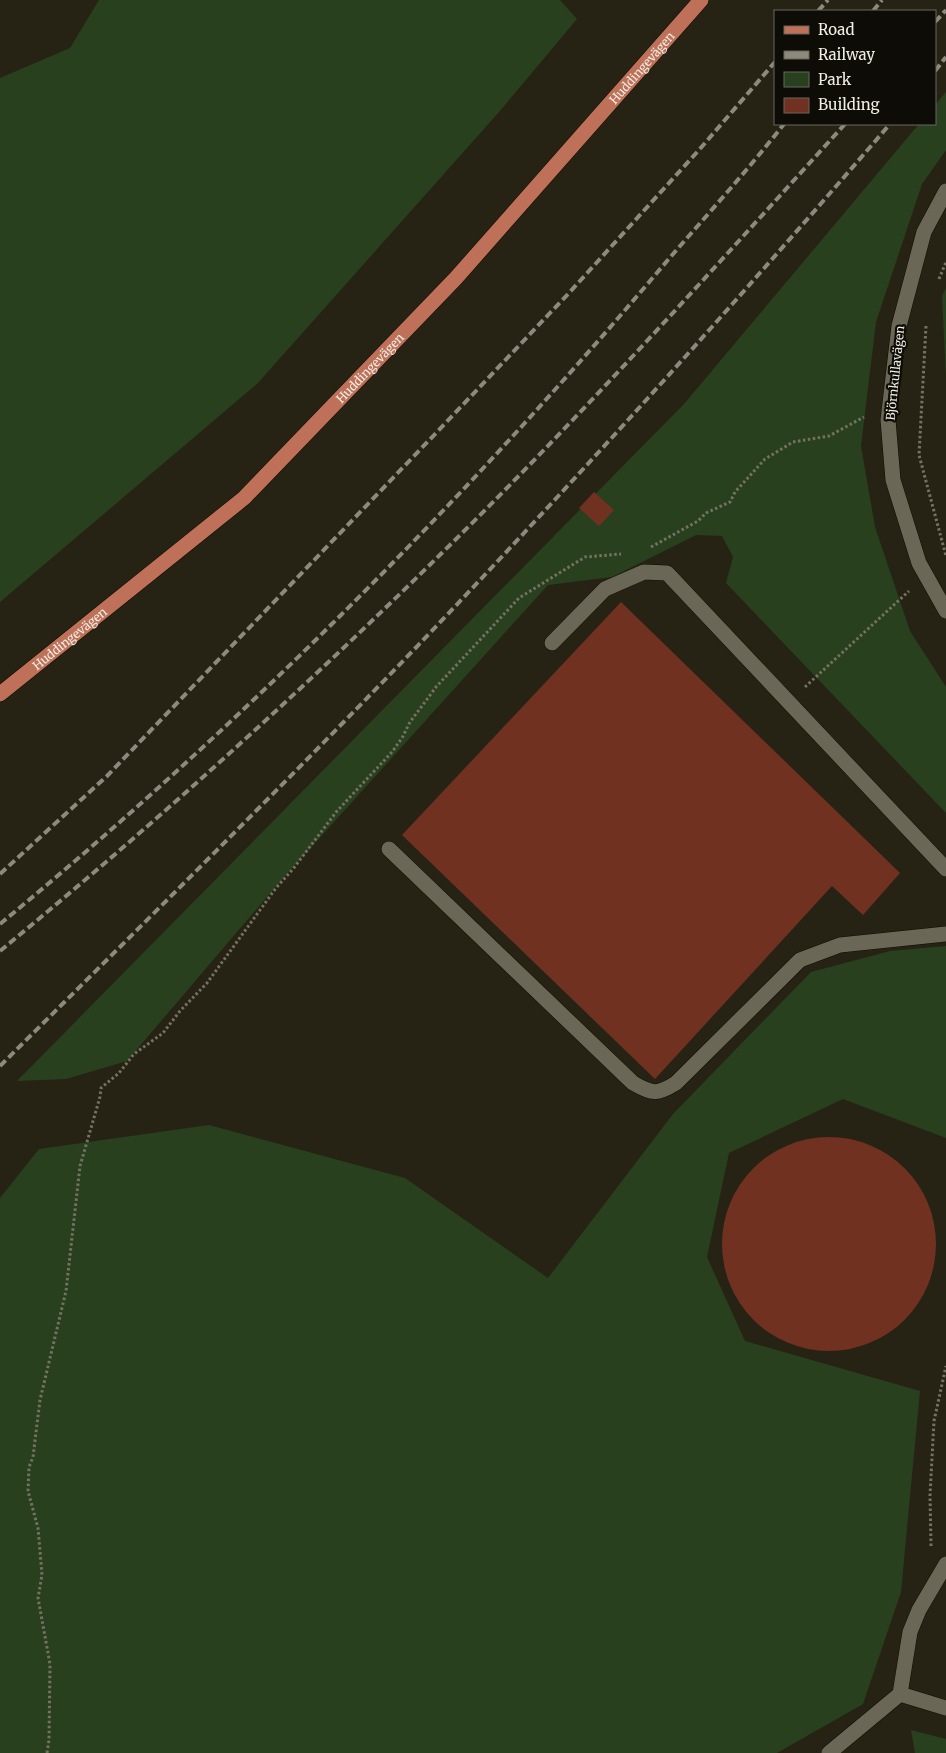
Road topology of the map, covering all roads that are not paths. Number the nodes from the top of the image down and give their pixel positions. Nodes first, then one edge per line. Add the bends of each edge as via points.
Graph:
1 (701, 0) edge
2 (946, 191) edge
3 (946, 611) edge
4 (552, 643) dead end
5 (0, 694) edge
6 (389, 849) dead end
7 (946, 869) edge
8 (946, 934) edge
9 (944, 1567) edge
10 (900, 1694) junction
11 (946, 1708) edge
12 (829, 1753) edge

1 - 5 main road, Huddingevägen via 456,278 244,498
2 - 3 street, Björnkullavägen via 924,232 899,326 888,420 893,480 919,563
4 - 7 street via 604,589 644,572 667,573
6 - 8 street via 633,1083 648,1092 662,1092 676,1083 800,960 840,945
9 - 10 street via 910,1632
10 - 11 street
10 - 12 street

